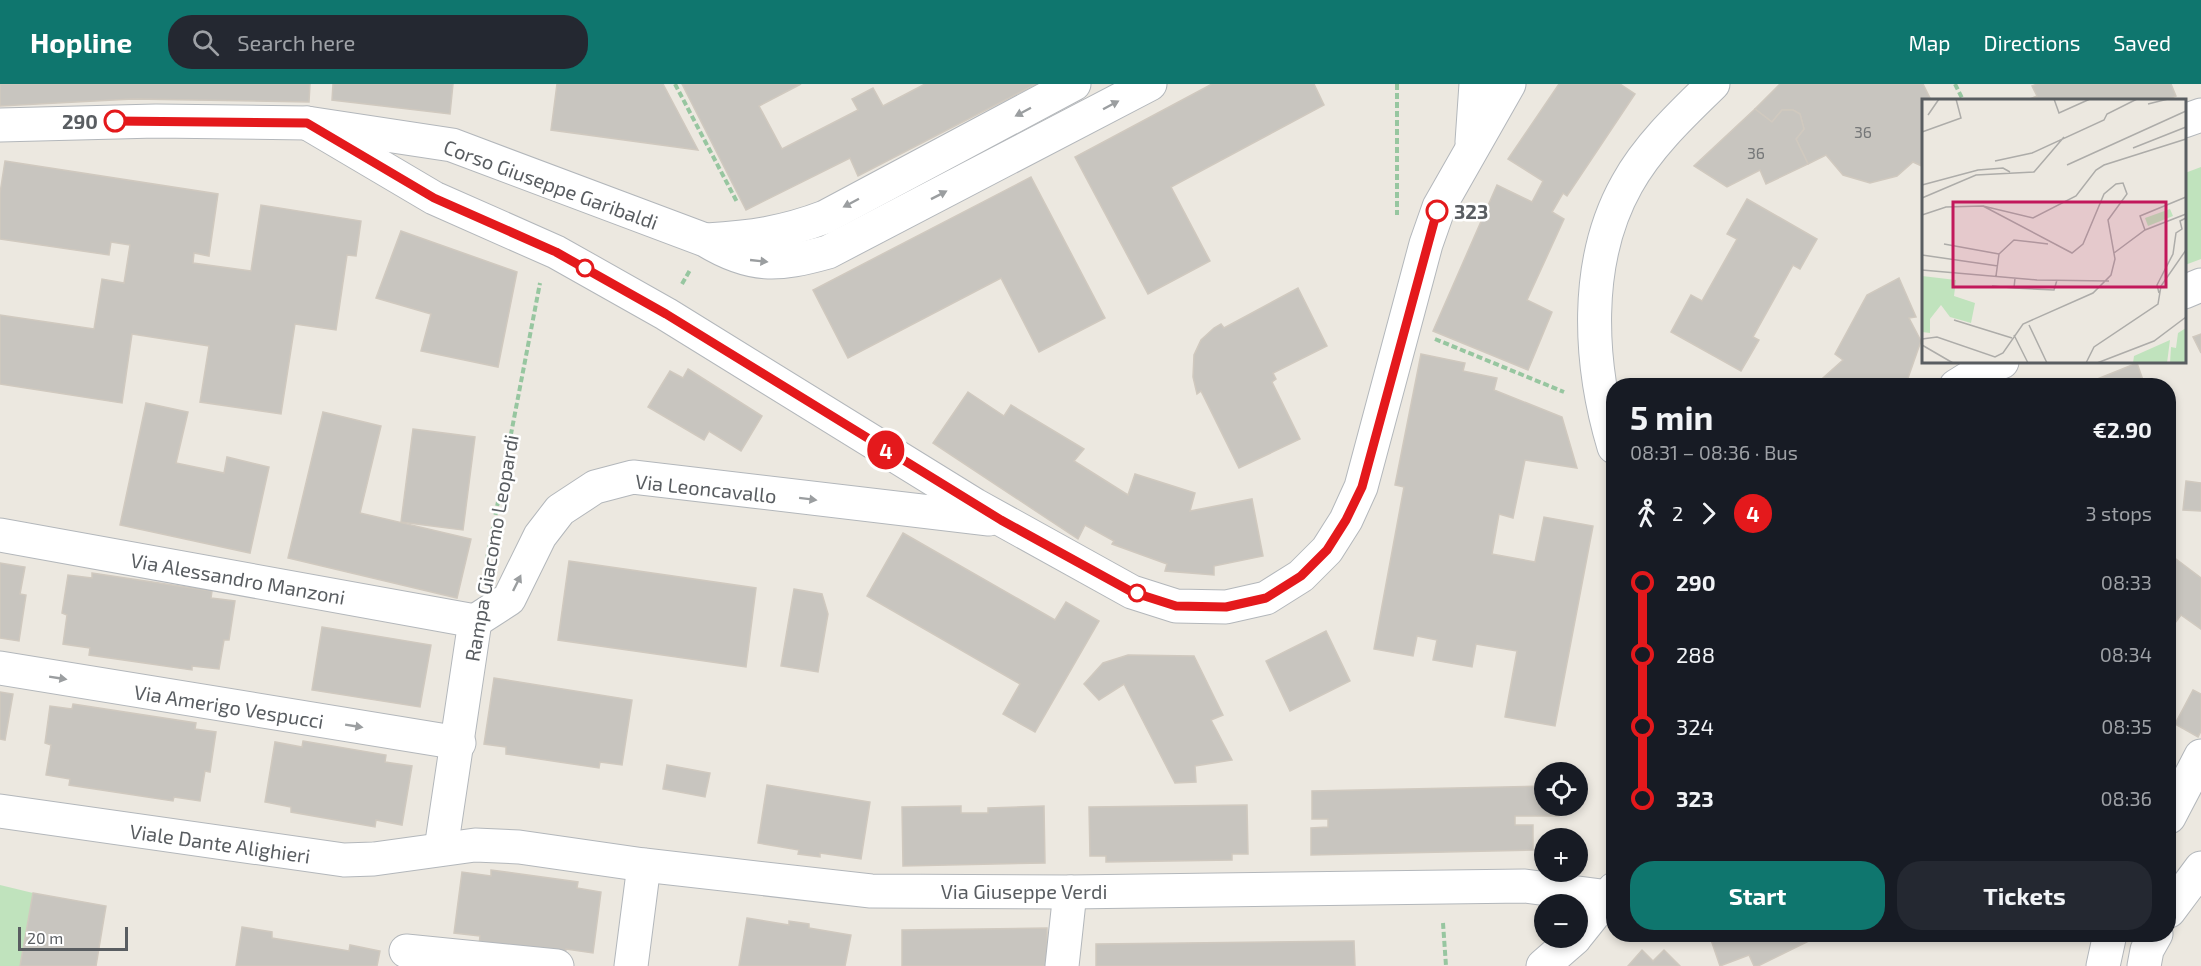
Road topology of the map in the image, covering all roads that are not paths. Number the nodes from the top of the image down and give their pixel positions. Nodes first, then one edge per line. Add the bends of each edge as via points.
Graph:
1 (1074, 84) edge
2 (1150, 84) edge
3 (1476, 84) edge
4 (1509, 84) edge
5 (1713, 84) edge
6 (2201, 115) edge
7 (2186, 120) edge
8 (307, 123) junction
9 (0, 125) edge
10 (1472, 151) junction
11 (705, 240) junction
12 (2201, 285) edge
13 (2186, 291) edge
14 (1990, 364) edge
15 (1968, 378) edge
16 (1606, 421) edge
17 (1001, 520) junction
18 (0, 535) edge
19 (476, 621) junction
20 (0, 668) edge
21 (459, 743) junction
22 (2201, 756) edge
23 (2176, 804) edge
24 (0, 811) edge
25 (441, 849) junction
26 (644, 865) junction
27 (2201, 868) edge
28 (1070, 892) junction
29 (1606, 893) edge
30 (1606, 900) edge
31 (2176, 902) edge
32 (1588, 922) edge
33 (2108, 942) edge
34 (2152, 942) edge
35 (1564, 948) edge
36 (406, 951) dead end
37 (557, 966) edge
38 (631, 966) edge
39 (1062, 966) edge
40 (1543, 966) edge
41 (2103, 966) edge
42 (2144, 966) edge

1 -> 11 street, Corso Giuseppe Garibaldi via 825,217 788,231
11 -> 2 street, Corso Giuseppe Garibaldi via 732,256 756,261 777,262 828,252
3 - 10 street
4 - 10 street
5 - 16 street via 1674,121 1627,184 1609,224 1597,281 1595,339
6 - 7 street
8 - 9 street, Corso Giuseppe Garibaldi
8 - 11 street, Corso Giuseppe Garibaldi via 452,145
8 - 17 street via 434,198 556,252 666,314
10 - 17 street via 1439,207 1426,244 1362,487 1327,550 1301,576 1266,598 1226,607 1176,606 1132,592
12 - 13 street
14 - 15 street
19 -> 17 street, Via Leoncavallo via 509,599 540,536 560,510 595,487 633,477
18 - 19 street, Via Alessandro Manzoni
19 - 21 street, Rampa Giacomo Leopardi
20 -> 21 street, Via Amerigo Vespucci
21 - 25 street, Rampa Giacomo Leopardi
22 - 23 street
24 - 25 street, Viale Dante Alighieri via 344,860
25 - 26 street, Via Giuseppe Verdi via 519,846
26 - 28 street, Via Giuseppe Verdi via 871,891
26 - 38 street
27 - 31 street
28 - 29 street, Via Giuseppe Verdi via 1525,886
28 - 39 street
30 - 32 street
33 - 41 street
34 - 42 street
35 - 40 street
36 - 37 street

